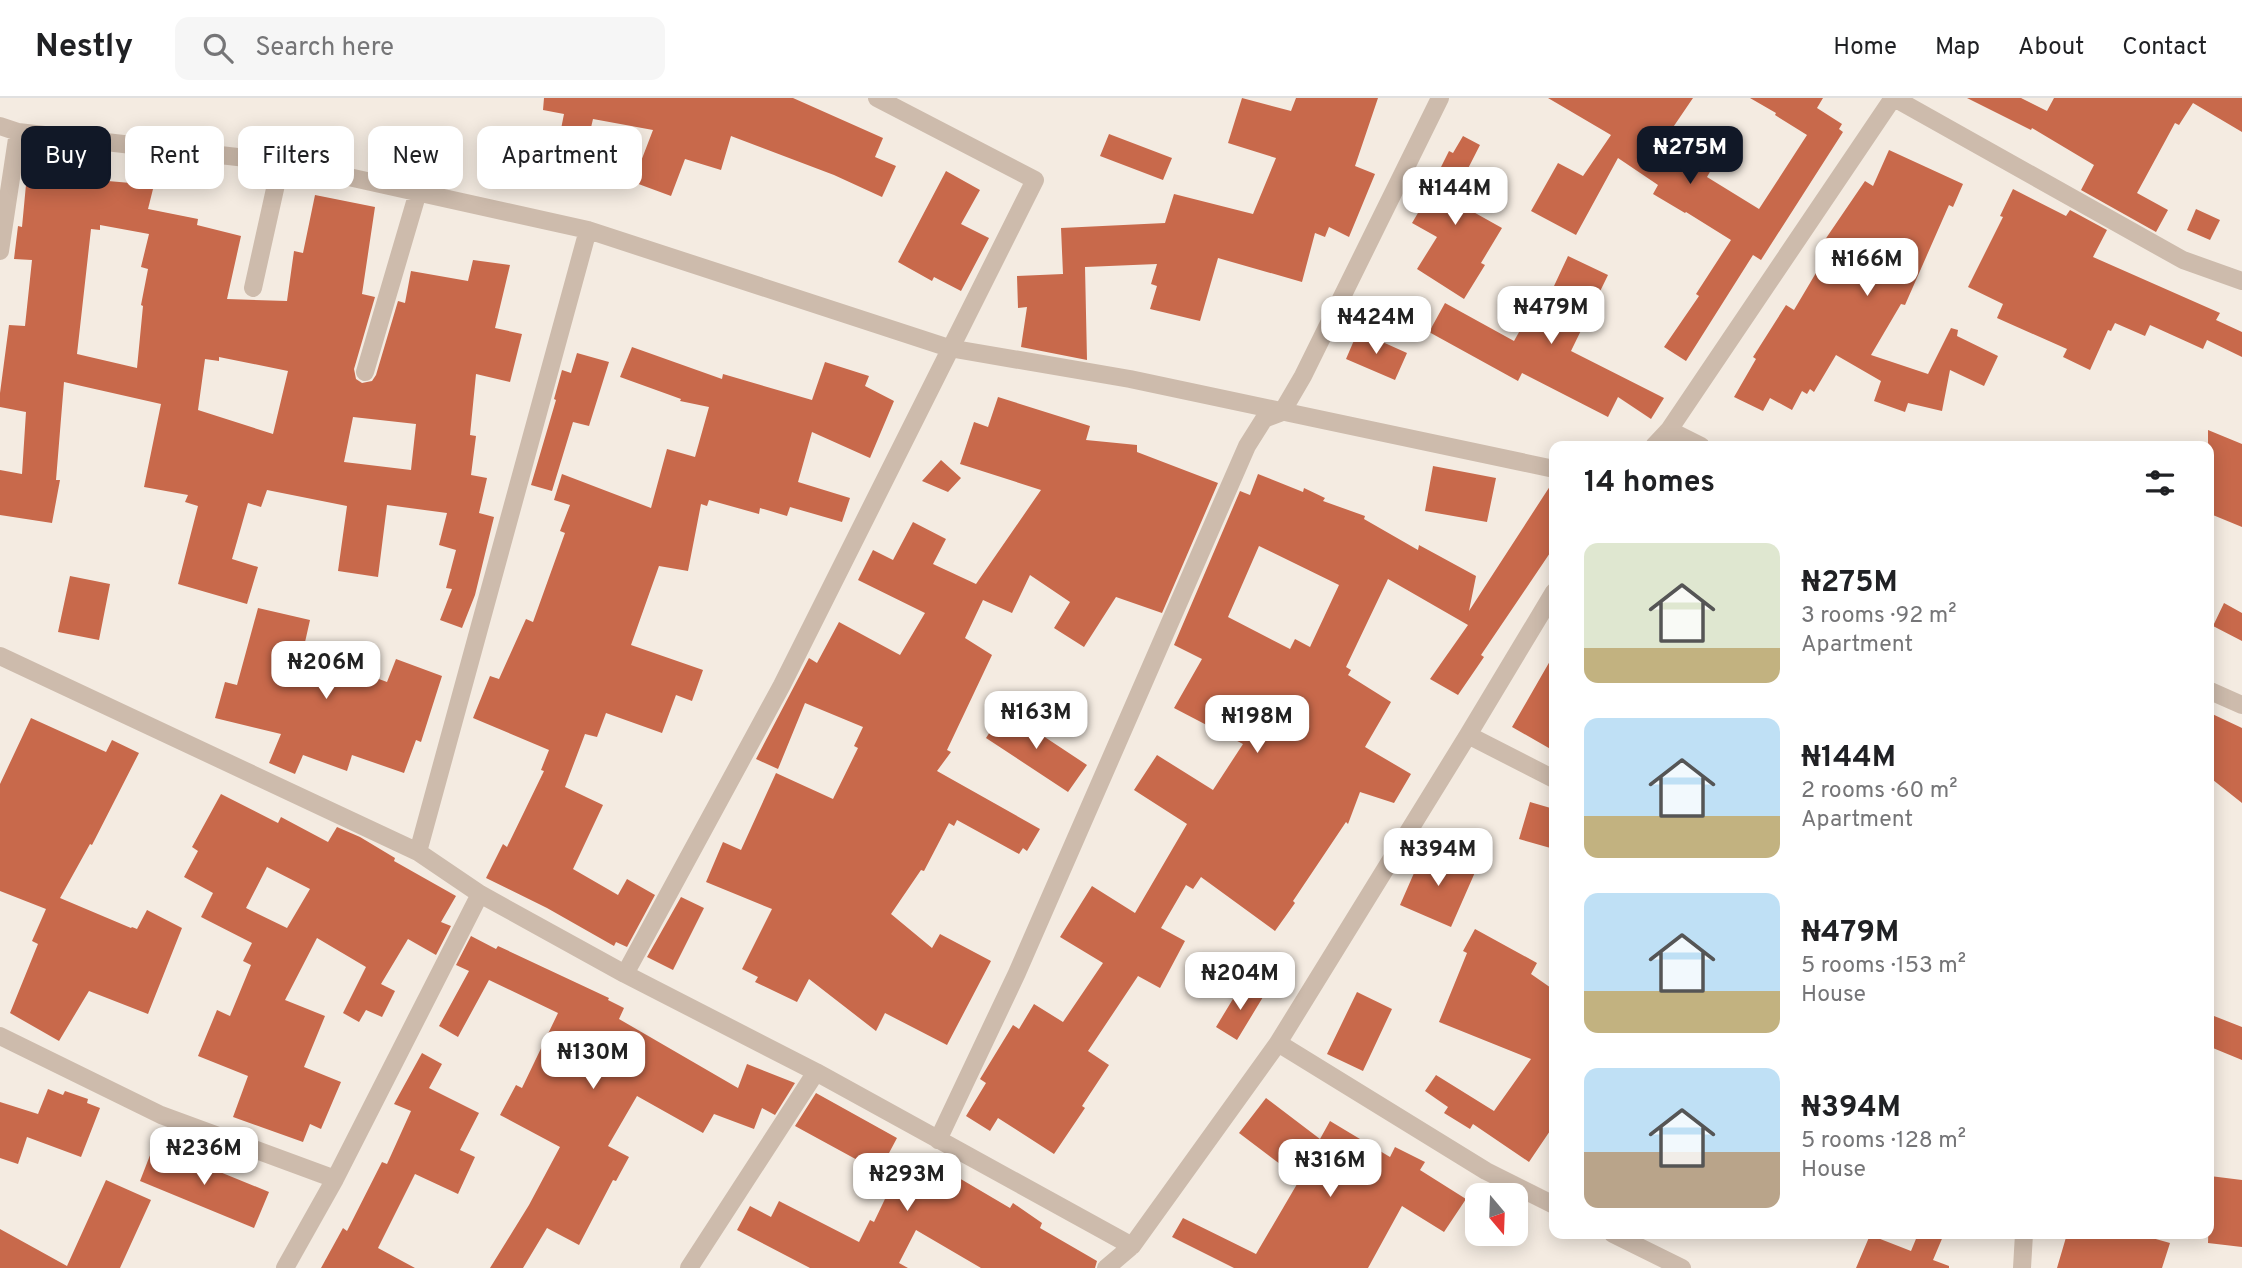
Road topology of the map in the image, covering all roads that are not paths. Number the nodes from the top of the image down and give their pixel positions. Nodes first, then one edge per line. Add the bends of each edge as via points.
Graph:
1 (879, 98) edge
2 (1440, 98) edge
3 (1894, 98) edge
4 (0, 126) edge
5 (18, 132) junction
6 (238, 157) edge
7 (354, 178) edge
8 (275, 189) edge
9 (418, 192) junction
10 (588, 230) junction
11 (0, 251) edge
12 (2242, 281) edge
13 (253, 288) dead end
14 (949, 348) junction
15 (366, 372) dead end
16 (1282, 412) junction
17 (1669, 430) junction
18 (1659, 441) edge
19 (1691, 441) edge
20 (1549, 468) edge
21 (1549, 600) edge
22 (0, 656) edge
23 (2214, 693) edge
24 (2242, 705) edge
25 (1468, 735) junction
26 (1549, 776) edge
27 (418, 852) junction
28 (480, 894) junction
29 (625, 974) junction
30 (0, 1036) edge
31 (1278, 1044) junction
32 (816, 1072) junction
33 (938, 1140) junction
34 (335, 1179) junction
35 (1549, 1202) edge
36 (1623, 1239) edge
37 (2024, 1239) edge
38 (1132, 1246) junction
39 (285, 1268) edge
40 (689, 1268) edge
41 (1106, 1268) edge
42 (1682, 1268) edge
43 (2022, 1268) edge

1 - 14 street via 1035,180
2 - 16 street
3 - 12 street via 2183,260
3 - 17 street
4 - 5 street
5 - 6 street
5 - 11 street
7 - 9 street
8 - 13 street
9 - 10 street
9 - 15 street
10 - 14 street
10 - 27 street
14 - 16 street via 1130,379
14 - 29 street via 782,685
16 - 20 street
16 - 33 street via 1264,419 1247,446 1017,973
17 - 18 street
17 - 19 street
21 - 25 street
22 - 27 street
23 - 24 street
25 - 26 street
25 - 31 street
27 - 28 street
28 - 29 street
28 - 34 street
29 - 32 street
30 - 34 street via 161,1115
31 - 35 street via 1486,1171
31 - 38 street
32 - 33 street
32 - 40 street
33 - 38 street
34 - 39 street
36 - 42 street
37 - 43 street
38 - 41 street

